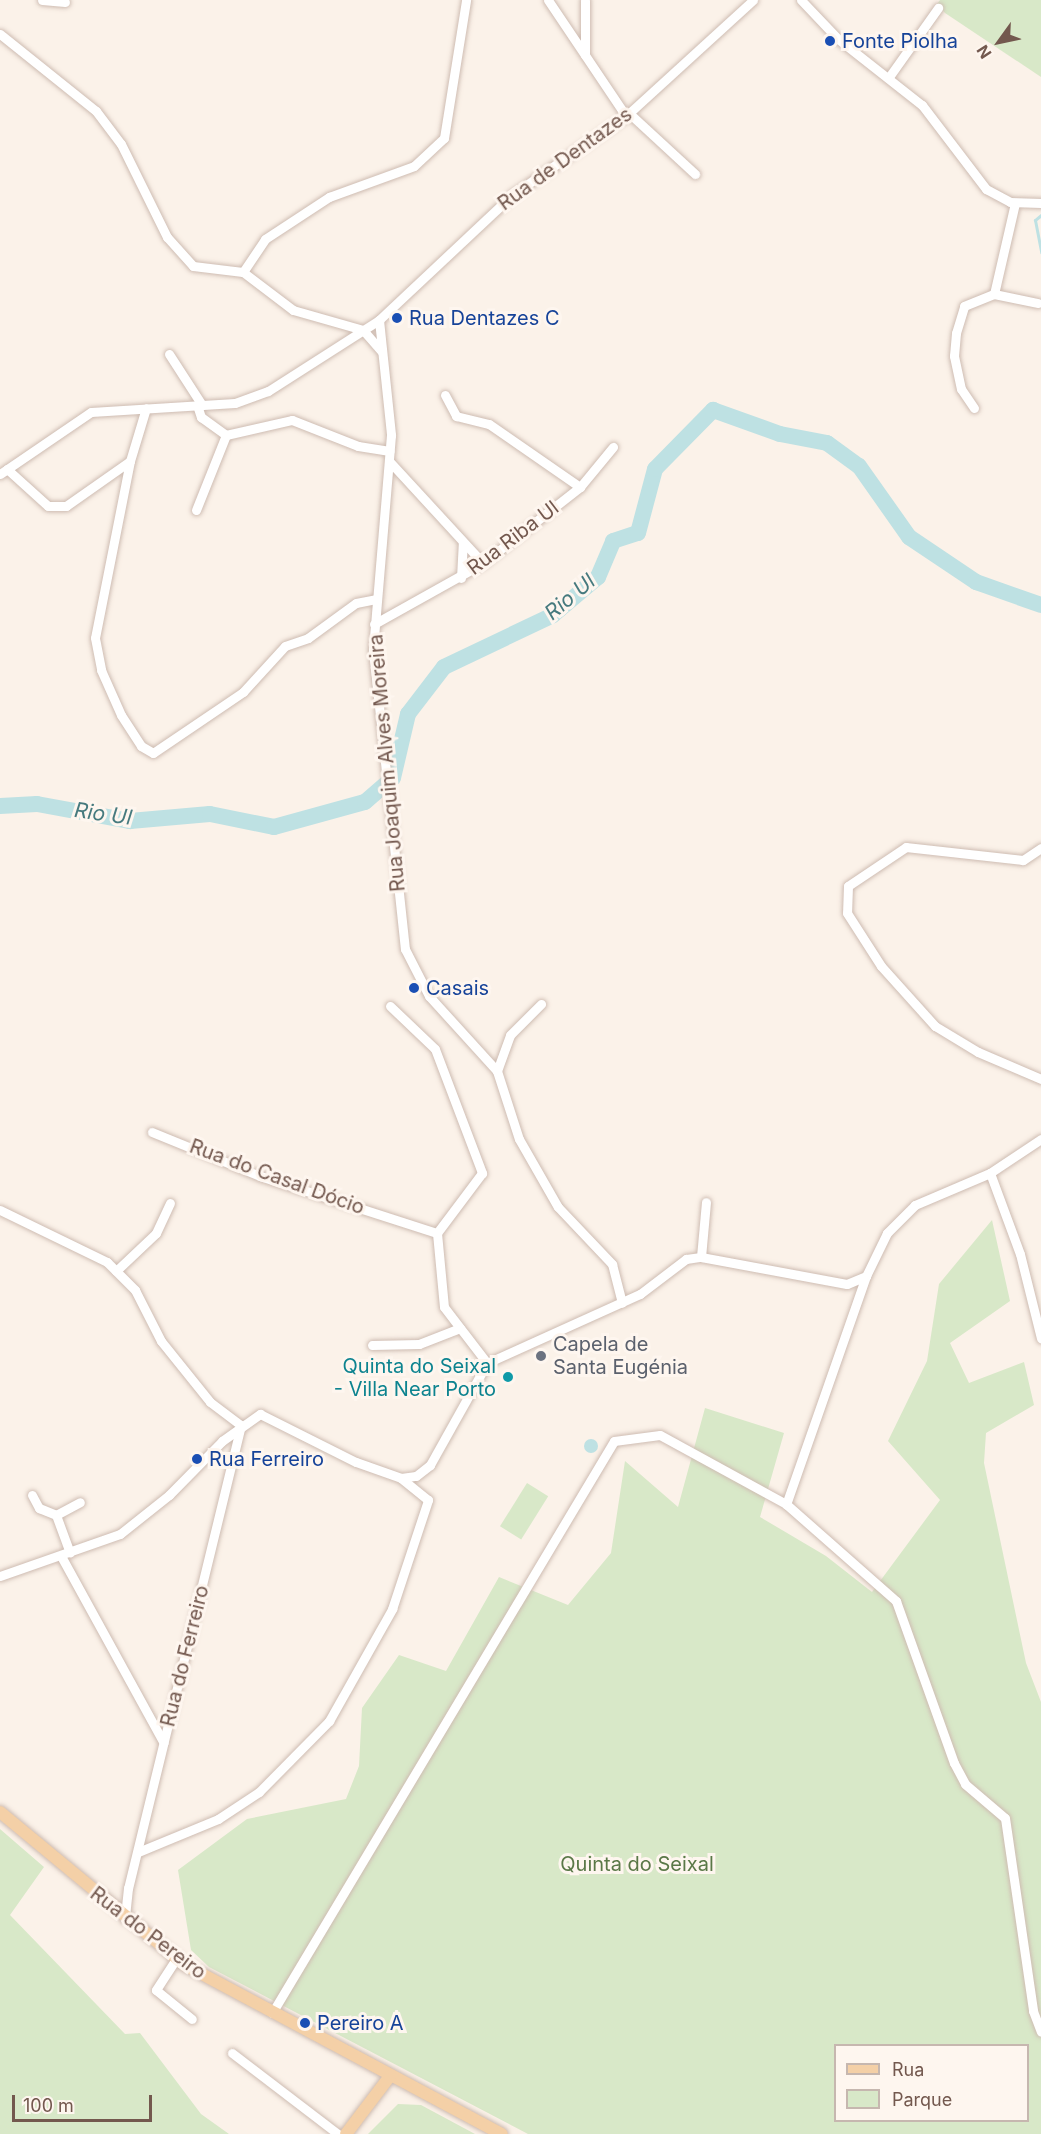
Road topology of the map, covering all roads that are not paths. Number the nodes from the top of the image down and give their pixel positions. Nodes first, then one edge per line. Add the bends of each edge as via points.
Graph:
1 (42, 0) edge
2 (466, 0) edge
3 (548, 0) edge
4 (585, 0) edge
5 (753, 0) edge
6 (801, 0) edge
7 (65, 2) dead end
8 (938, 8) dead end
9 (0, 34) edge
10 (585, 55) junction
11 (889, 77) junction
12 (628, 115) junction
13 (695, 174) dead end
14 (1015, 203) junction
15 (1041, 203) edge
16 (243, 272) junction
17 (994, 294) junction
18 (1038, 303) dead end
19 (379, 320) junction
20 (363, 330) junction
21 (382, 352) junction
22 (170, 354) dead end
23 (445, 395) dead end
24 (200, 405) junction
25 (146, 408) junction
26 (974, 408) dead end
27 (226, 435) junction
28 (613, 447) dead end
29 (390, 451) junction
30 (130, 461) junction
31 (390, 462) junction
32 (3, 472) edge
33 (580, 487) junction
34 (196, 510) dead end
35 (463, 543) junction
36 (483, 563) junction
37 (461, 578) junction
38 (376, 601) junction
39 (399, 611) junction
40 (374, 624) junction
41 (1041, 848) edge
42 (540, 1004) dead end
43 (390, 1006) dead end
44 (497, 1071) junction
45 (1041, 1079) edge
46 (152, 1132) dead end
47 (1041, 1139) edge
48 (990, 1173) junction
49 (706, 1202) dead end
50 (170, 1203) dead end
51 (0, 1210) edge
52 (437, 1233) junction
53 (700, 1257) junction
54 (116, 1271) junction
55 (866, 1276) junction
56 (622, 1304) junction
57 (460, 1328) junction
58 (1041, 1338) edge
59 (372, 1345) dead end
60 (487, 1363) junction
61 (241, 1425) junction
62 (401, 1478) junction
63 (32, 1495) dead end
64 (80, 1502) dead end
65 (786, 1504) junction
66 (56, 1515) junction
67 (66, 1555) junction
68 (0, 1576) edge
69 (164, 1743) junction
70 (0, 1812) edge
71 (138, 1851) junction
72 (128, 1888) junction
73 (108, 1905) junction
74 (125, 1919) junction
75 (176, 1959) junction
76 (272, 2013) junction
77 (192, 2019) dead end
78 (1041, 2032) edge
79 (232, 2053) dead end
80 (390, 2076) junction
81 (338, 2134) edge
82 (346, 2134) edge
83 (502, 2134) edge

1 - 7 street
2 - 16 street via 444,138 414,166 329,197 274,233
3 - 10 street
4 - 10 street
5 - 12 street, Rua de Dentazes
6 - 11 street via 838,39
8 - 11 street
9 - 16 street via 96,111 121,144 167,237 193,266
10 - 12 street
11 - 14 street via 922,105 986,189
12 - 13 street
12 - 19 street, Rua de Dentazes via 512,195
14 - 15 street
14 - 17 street
16 - 20 street via 293,310
17 - 18 street
17 - 26 street via 982,294 964,306 956,333 954,356 961,389
19 - 20 street, Rua de Dentazes
19 - 21 street, Rua Joaquim Alves Moreira
20 - 21 street
20 - 24 street, Rua de Dentazes via 268,391 236,403
21 - 29 street, Rua Joaquim Alves Moreira
22 - 24 street
23 - 33 street via 456,416 489,424
24 - 25 street, Rua de Dentazes
24 - 27 street via 207,422
25 - 30 street
25 - 32 street, Rua de Dentazes via 91,412
27 - 29 street via 292,420 358,446
27 - 34 street
28 - 33 street, Rua Riba Ul
29 - 31 street, Rua Joaquim Alves Moreira
30 - 32 street via 66,506 48,506
30 - 38 street via 95,638 101,670 121,715 141,746 153,753 243,692 285,646 308,638 356,603
31 - 35 street
31 - 38 street, Rua Joaquim Alves Moreira
33 - 36 street, Rua Riba Ul
35 - 36 street
35 - 37 street
36 - 37 street, Rua Riba Ul
37 - 39 street, Rua Riba Ul
38 - 39 street
38 - 40 street, Rua Joaquim Alves Moreira
39 - 40 street, Rua Riba Ul
40 - 44 street, Rua Joaquim Alves Moreira via 383,763 405,949 414,974
41 - 45 street via 1023,860 906,847 848,886 847,913 859,935 935,1026 978,1052
42 - 44 street via 510,1035
43 - 52 street via 435,1049 482,1173
44 - 56 street, Rua Joaquim Alves Moreira via 519,1139 558,1207 612,1264
46 - 52 street, Rua do Casal Dócio via 260,1176
47 - 48 street
48 - 55 street via 905,1212 887,1233
48 - 58 street via 1020,1254
49 - 53 street
50 - 54 street via 156,1233
51 - 54 street
52 - 57 street via 444,1307
53 - 55 street via 840,1283
53 - 56 street via 671,1267
54 - 61 street via 135,1290 160,1341 210,1402
55 - 65 street
56 - 60 street
57 - 59 street via 418,1344
57 - 60 street
60 - 62 street via 430,1465
61 - 62 street via 267,1416
61 - 67 street via 136,1523 104,1542
61 - 69 street, Rua do Ferreiro
62 - 71 street via 428,1500 392,1609 329,1721 259,1792 218,1819
63 - 66 street via 39,1508
64 - 66 street
65 - 76 street via 660,1436 614,1441
65 - 78 street via 896,1601 954,1763 965,1784 1005,1818 1033,2011
66 - 67 street
67 - 68 street
67 - 69 street
69 - 71 street, Rua do Ferreiro
70 - 73 main road, Rua do Pereiro
71 - 72 street, Rua do Ferreiro
72 - 73 street
72 - 74 street, Rua do Ferreiro
73 - 74 main road, Rua do Pereiro
74 - 75 main road, Rua do Pereiro
75 - 76 main road, Rua do Pereiro
75 - 77 street via 156,1990
76 - 80 main road, Rua do Pereiro
79 - 81 street
80 - 82 main road
80 - 83 main road, Rua do Pereiro

